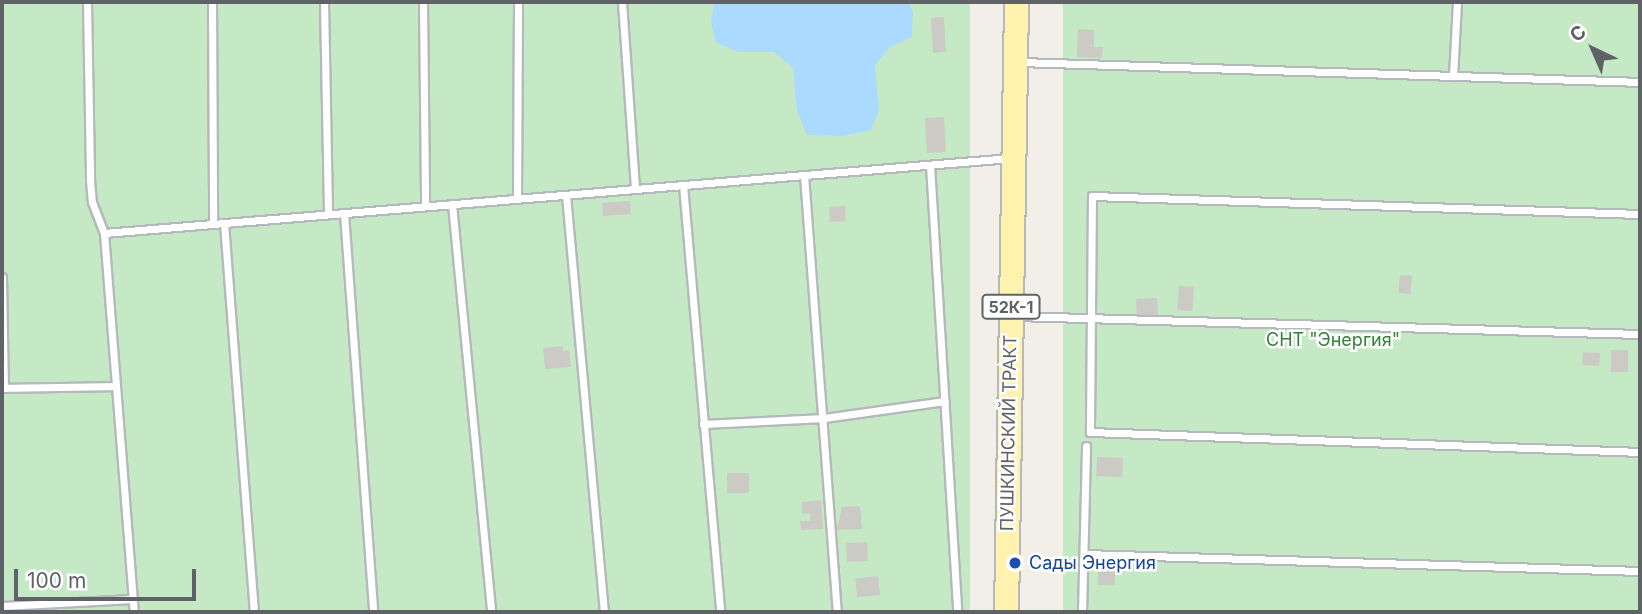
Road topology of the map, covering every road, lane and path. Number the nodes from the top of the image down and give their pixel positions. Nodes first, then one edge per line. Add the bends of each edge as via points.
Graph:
1 (87, 2) edge
2 (212, 2) edge
3 (324, 2) edge
4 (423, 2) edge
5 (517, 2) edge
6 (622, 2) edge
7 (1016, 2) edge
8 (1457, 2) edge
9 (1015, 62) junction
10 (1453, 76) junction
11 (1640, 82) edge
12 (1014, 158) junction
13 (930, 165) junction
14 (804, 175) junction
15 (683, 185) junction
16 (635, 189) junction
17 (566, 195) junction
18 (517, 199) junction
19 (452, 204) junction
20 (425, 206) junction
21 (344, 213) junction
22 (328, 214) junction
23 (1640, 214) edge
24 (224, 223) junction
25 (214, 224) junction
26 (104, 233) junction
27 (2, 277) edge
28 (1011, 316) junction
29 (1092, 319) junction
30 (1640, 334) edge
31 (116, 386) junction
32 (3, 388) edge
33 (944, 401) junction
34 (824, 418) junction
35 (703, 424) junction
36 (1086, 446) dead end
37 (1640, 452) edge
38 (1084, 554) junction
39 (1640, 571) edge
40 (133, 599) junction
41 (2, 606) edge
42 (134, 612) edge
43 (254, 612) edge
44 (373, 612) edge
45 (491, 612) edge
46 (604, 612) edge
47 (720, 612) edge
48 (837, 612) edge
49 (957, 612) edge
50 (1006, 612) edge
51 (1082, 612) edge

1 - 26 lane via 90,180 92,202
2 - 25 lane
3 - 22 lane
4 - 20 lane
5 - 18 lane
6 - 16 lane
7 - 9 main road, ПУШКИНСКИЙ ТРАКТ / 52К-1
8 - 10 lane
9 - 10 lane
9 - 12 main road, ПУШКИНСКИЙ ТРАКТ / 52К-1
10 - 11 lane
12 - 13 lane
12 - 28 main road, ПУШКИНСКИЙ ТРАКТ / 52К-1
13 - 14 lane
13 - 33 lane
14 - 15 lane
14 - 34 lane
15 - 16 lane
15 - 35 lane
16 - 17 lane
17 - 18 lane
17 - 46 lane
18 - 19 lane
19 - 20 lane
19 - 45 lane
20 - 21 lane
21 - 22 lane
21 - 44 lane
22 - 24 lane
23 - 29 lane via 1092,196
24 - 25 lane
24 - 43 lane
25 - 26 lane
26 - 31 lane
27 - 32 lane
28 - 29 lane
28 - 50 main road, ПУШКИНСКИЙ ТРАКТ / 52К-1
29 - 30 lane
29 - 37 lane via 1090,432 1098,435
31 - 32 lane
31 - 40 lane
33 - 34 lane
33 - 49 lane
34 - 35 lane
34 - 48 lane
35 - 47 lane
36 - 38 lane
38 - 39 lane
38 - 51 lane
40 - 41 lane
40 - 42 lane

